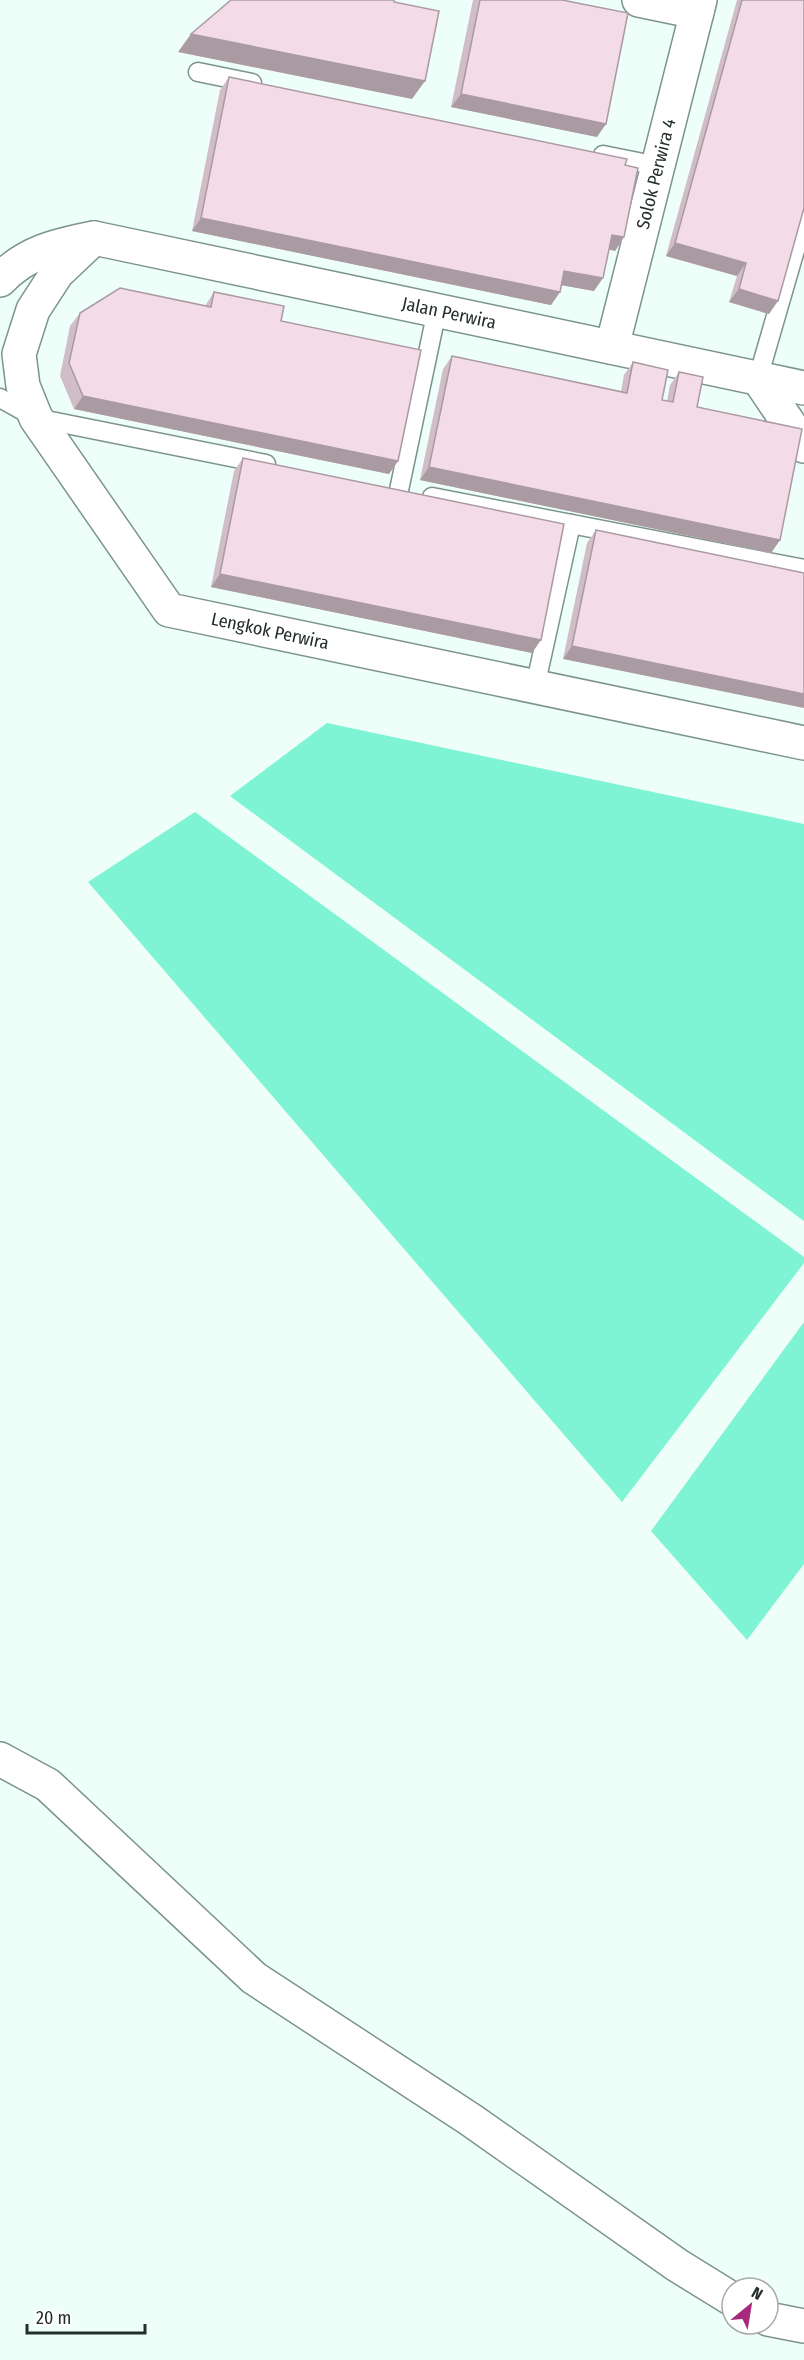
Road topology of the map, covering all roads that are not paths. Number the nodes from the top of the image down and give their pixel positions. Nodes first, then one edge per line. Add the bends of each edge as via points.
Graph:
1 (639, 0) edge
2 (699, 6) edge
3 (198, 72) dead end
4 (267, 86) edge
5 (589, 152) edge
6 (658, 166) junction
7 (804, 219) edge
8 (94, 238) junction
9 (0, 280) edge
10 (437, 310) junction
11 (612, 347) junction
12 (758, 378) junction
13 (804, 388) edge
14 (0, 398) edge
15 (36, 418) junction
16 (804, 446) edge
17 (282, 467) edge
18 (376, 486) edge
19 (399, 490) junction
20 (571, 524) junction
21 (804, 569) edge
22 (535, 687) junction
23 (804, 743) edge
24 (0, 1759) edge
25 (720, 2292) edge
26 (780, 2321) edge
27 (804, 2326) edge

1 - 2 street
2 - 6 street, Solok Perwira 4
3 - 4 lane
5 - 6 lane
6 - 11 street, Solok Perwira 4
7 - 12 lane
8 - 9 street via 46,248
8 - 10 street, Jalan Perwira
8 - 15 street, Lengkok Perwira via 57,273 33,310 19,354 23,386
10 - 11 street, Jalan Perwira
10 - 19 lane
11 - 12 street, Jalan Perwira
12 - 13 street, Jalan Perwira
12 - 16 street
14 - 15 lane
15 - 17 lane
15 - 22 street, Lengkok Perwira via 169,610
18 - 19 lane
19 - 20 lane
20 - 21 lane
20 - 22 lane
22 - 23 street, Lengkok Perwira
24 - 25 street via 48,1785 254,1978 471,2120
26 - 27 street

